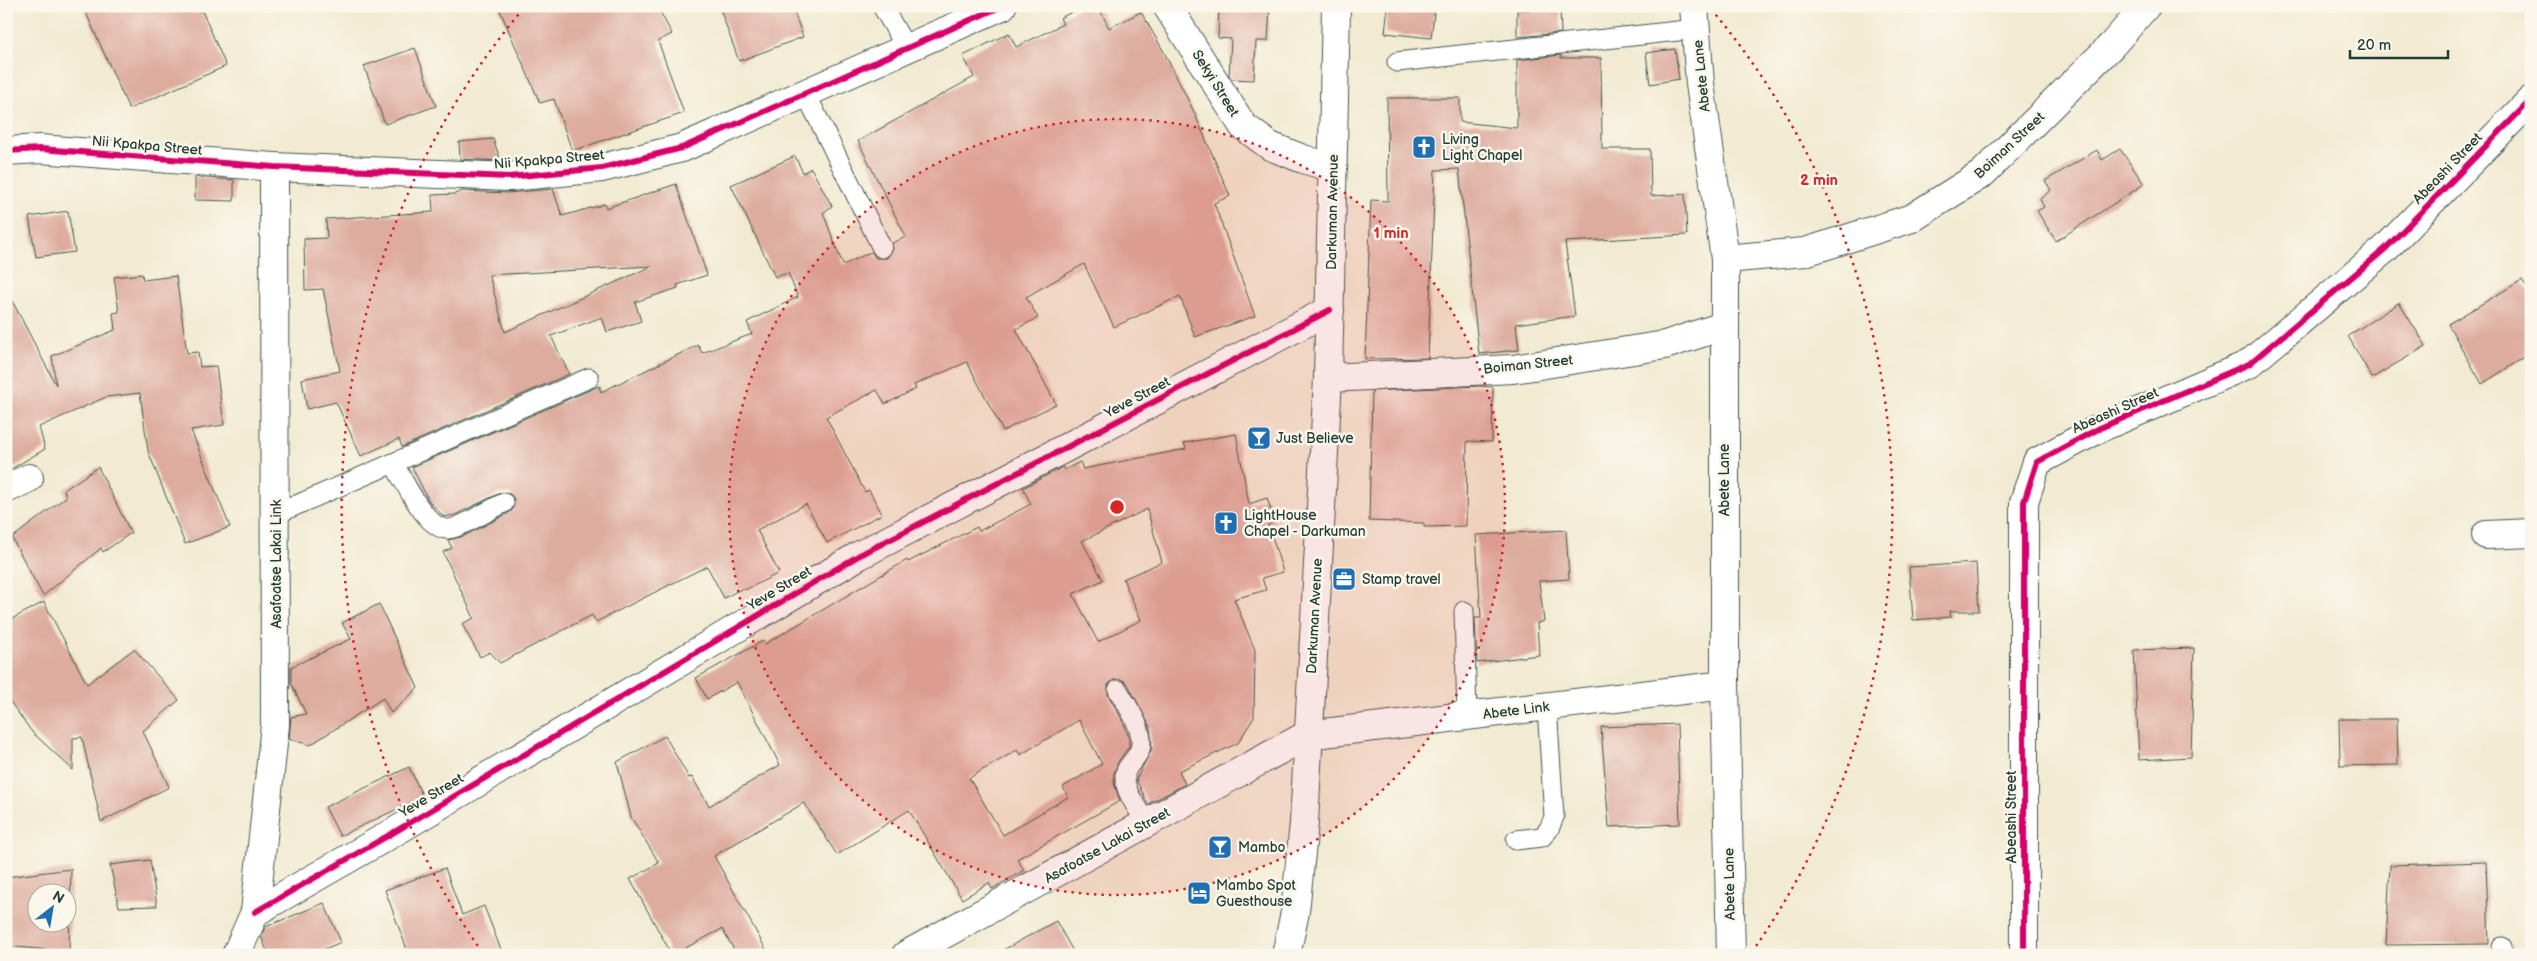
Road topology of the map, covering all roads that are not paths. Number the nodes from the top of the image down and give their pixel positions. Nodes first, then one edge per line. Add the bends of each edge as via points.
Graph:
1 (882, 6) edge
2 (1002, 6) edge
3 (1167, 6) edge
4 (1336, 6) edge
5 (2146, 6) edge
6 (1695, 18) edge
7 (907, 48) junction
8 (1397, 62) dead end
9 (806, 94) junction
10 (2531, 100) edge
11 (6, 151) edge
12 (274, 167) junction
13 (1333, 168) junction
14 (882, 248) dead end
15 (1725, 259) junction
16 (1330, 310) junction
17 (1723, 326) junction
18 (589, 378) dead end
19 (1328, 378) junction
20 (393, 463) junction
21 (504, 503) dead end
22 (276, 514) junction
23 (2531, 533) edge
24 (2486, 535) dead end
25 (1464, 611) dead end
26 (1725, 685) junction
27 (1118, 690) dead end
28 (1547, 706) junction
29 (1467, 716) junction
30 (1307, 735) junction
31 (1146, 823) junction
32 (1516, 840) dead end
33 (255, 912) junction
34 (236, 955) edge
35 (906, 955) edge
36 (1286, 955) edge
37 (1730, 955) edge
38 (2024, 955) edge

1 - 7 lane
2 - 7 street, Nii Kpakpa Street
3 - 13 street, Sekyi Street via 1243,126 1270,146
4 - 13 street, Darkuman Avenue
5 - 15 street, Boiman Street via 2112,45 1982,174 1912,218 1805,252
6 - 8 lane
6 - 15 street, Abete Lane via 1700,84
7 - 9 street, Nii Kpakpa Street
9 - 12 street, Nii Kpakpa Street via 682,148 602,168 509,178
9 - 14 lane
10 - 38 street, Abeashi Street via 2385,249 2250,364 2100,428 2038,462 2024,502
11 - 12 street, Nii Kpakpa Street via 40,149
12 - 22 street, Asafoatse Lakai Link
13 - 16 street, Darkuman Avenue
15 - 17 street, Abete Lane
16 - 19 street, Darkuman Avenue
16 - 33 street, Yeve Street via 858,556
17 - 19 street, Boiman Street via 1664,345 1512,368
17 - 26 street, Abete Lane
18 - 20 lane
19 - 30 street, Darkuman Avenue
20 - 21 lane via 429,522 439,528 450,529
20 - 22 lane
22 - 33 street, Asafoatse Lakai Link via 276,725
23 - 24 street
25 - 29 lane
26 - 28 street, Abete Link
26 - 37 street, Abete Lane
27 - 31 lane via 1140,733 1141,742 1140,752 1125,771 1124,782
28 - 29 street, Abete Link
28 - 32 lane via 1554,817 1542,837
29 - 30 street, Abete Link
30 - 31 street, Asafoatse Lakai Street
30 - 36 street, Darkuman Avenue via 1304,823 1295,912
31 - 35 street, Asafoatse Lakai Street
33 - 34 street, Asafoatse Lakai Link

